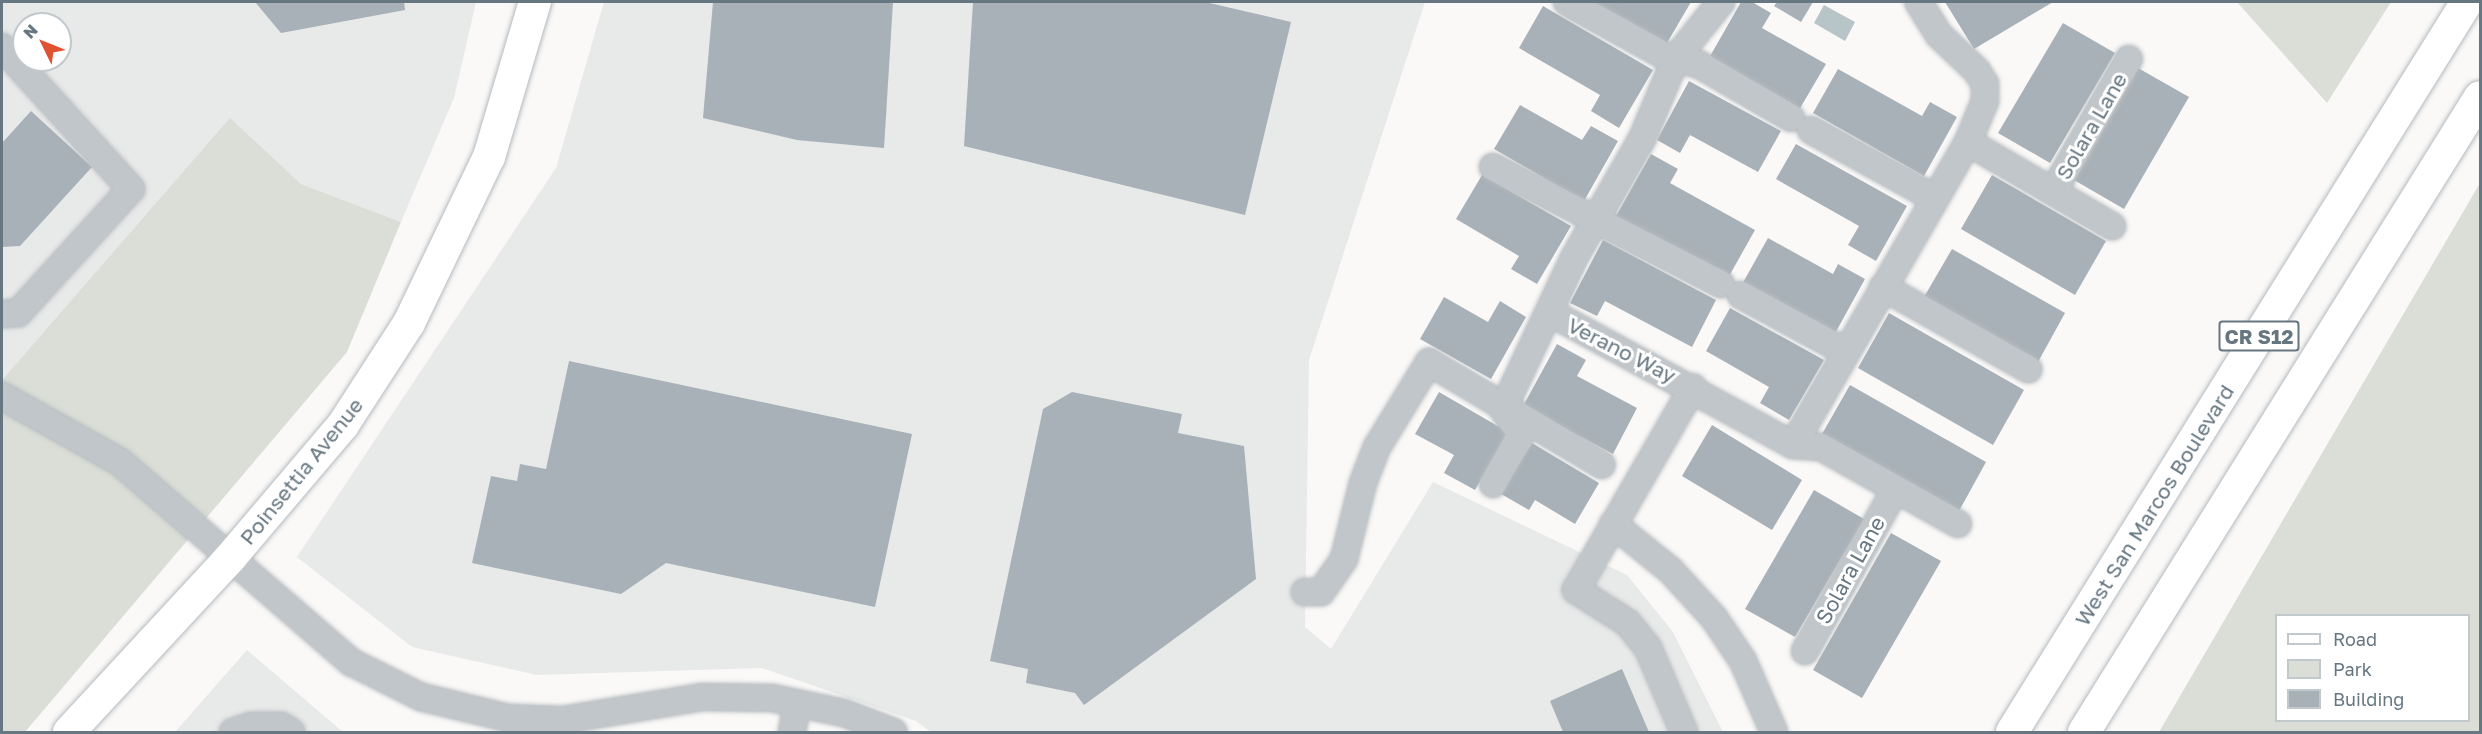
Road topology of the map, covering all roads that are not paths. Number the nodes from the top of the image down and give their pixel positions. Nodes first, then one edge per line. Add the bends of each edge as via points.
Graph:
1 (535, 2) edge
2 (1567, 2) edge
3 (1721, 2) edge
4 (1918, 2) edge
5 (2467, 2) edge
6 (2, 47) edge
7 (1676, 58) junction
8 (2129, 59) dead end
9 (2481, 98) edge
10 (1968, 142) junction
11 (1493, 167) dead end
12 (2054, 192) junction
13 (1935, 198) junction
14 (1595, 217) junction
15 (2112, 226) dead end
16 (1883, 287) junction
17 (10, 314) edge
18 (1551, 314) junction
19 (2, 333) edge
20 (1846, 352) junction
21 (2028, 369) dead end
22 (1693, 387) junction
23 (2, 396) edge
24 (1503, 409) junction
25 (1793, 445) junction
26 (1602, 465) dead end
27 (1493, 484) dead end
28 (1895, 490) junction
29 (1613, 524) junction
30 (1958, 524) dead end
31 (231, 557) junction
32 (1305, 592) dead end
33 (1805, 651) dead end
34 (797, 704) junction
35 (472, 721) edge
36 (69, 732) edge
37 (233, 732) edge
38 (291, 732) edge
39 (792, 732) edge
40 (893, 732) edge
41 (1684, 732) edge
42 (1774, 732) edge
43 (2012, 732) edge
44 (2084, 732) edge

1 - 31 main road, Poinsettia Avenue via 489,157 409,322 343,425
2 - 7 street
3 - 7 street, Verano Way
4 - 10 street via 1939,35 1977,71 1985,84 1984,101
5 - 43 main road, West San Marcos Boulevard / CR S12
6 - 17 street via 131,189
7 - 13 street via 1700,65
7 - 14 street, Verano Way via 1642,139
8 - 12 street, Solara Lane
9 - 44 main road, CR S12
10 - 12 street, Solara Lane
10 - 13 street
11 - 14 street via 1581,215
12 - 15 street, Solara Lane
13 - 16 street
14 - 18 street, Verano Way
14 - 20 street
16 - 20 street
16 - 21 street
17 - 19 street
18 - 22 street, Verano Way
18 - 24 street, Verano Way
20 - 25 street
22 - 25 street
22 - 29 street
23 - 31 street via 120,462
24 - 26 street
24 - 27 street via 1521,434
24 - 32 street via 1429,362 1377,447 1363,483 1344,559 1322,592
25 - 28 street via 1821,447
28 - 30 street
28 - 33 street, Solara Lane
29 - 41 street via 1576,591 1628,623 1648,648
29 - 42 street via 1671,571 1714,618 1743,661
31 - 35 street via 351,662
31 - 36 main road, Poinsettia Avenue
34 - 35 street via 772,698 702,697 562,720
34 - 39 street
34 - 40 street via 844,713
37 - 38 street via 251,726 281,726

